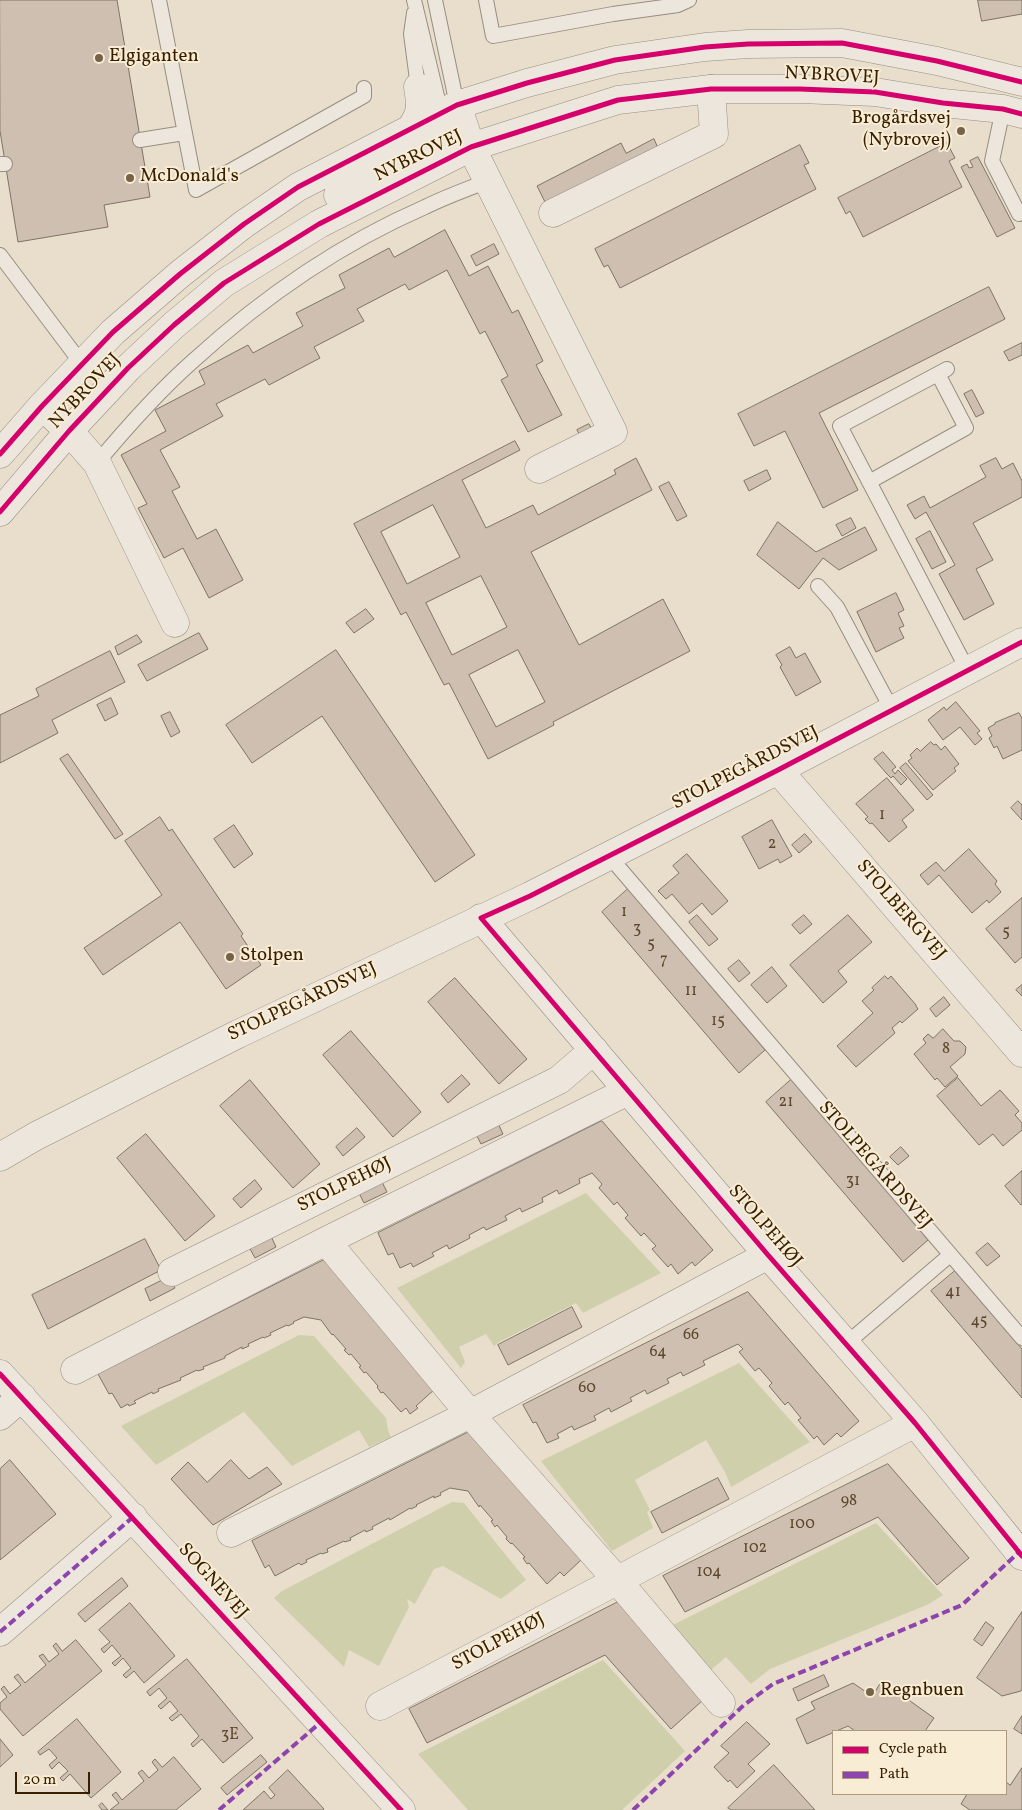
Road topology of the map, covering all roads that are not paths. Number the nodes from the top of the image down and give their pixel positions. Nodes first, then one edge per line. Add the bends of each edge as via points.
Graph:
1 (159, 0) edge
2 (435, 0) edge
3 (486, 0) edge
4 (415, 3) edge
5 (684, 3) edge
6 (705, 47) junction
7 (572, 71) junction
8 (1015, 80) edge
9 (418, 87) joint
10 (364, 88) dead end
11 (711, 89) junction
12 (1012, 111) edge
13 (448, 116) junction
14 (410, 129) junction
15 (184, 133) junction
16 (140, 140) dead end
17 (471, 147) junction
18 (488, 181) junction
19 (553, 212) dead end
20 (1019, 214) dead end
21 (318, 224) junction
22 (0, 255) edge
23 (82, 364) junction
24 (42, 406) junction
25 (69, 431) junction
26 (0, 454) edge
27 (97, 463) junction
28 (539, 469) dead end
29 (869, 482) junction
30 (0, 512) edge
31 (818, 586) dead end
32 (175, 624) dead end
33 (1022, 642) edge
34 (968, 671) junction
35 (892, 710) junction
36 (778, 770) junction
37 (609, 856) junction
38 (481, 918) junction
39 (594, 1050) junction
40 (1022, 1053) edge
41 (628, 1091) junction
42 (0, 1158) edge
43 (326, 1241) junction
44 (768, 1255) junction
45 (950, 1255) junction
46 (172, 1272) dead end
47 (1022, 1338) edge
48 (846, 1344) junction
49 (75, 1370) dead end
50 (0, 1374) edge
51 (22, 1397) junction
52 (470, 1414) junction
53 (0, 1416) edge
54 (915, 1424) junction
55 (133, 1517) junction
56 (231, 1534) dead end
57 (1022, 1556) edge
58 (617, 1580) junction
59 (0, 1632) edge
60 (721, 1703) dead end
61 (380, 1706) dead end
62 (401, 1810) edge

1 - 15 lane
2 - 13 lane
3 - 5 lane via 493,36
4 - 9 lane via 411,34
4 - 13 lane
6 - 7 street, NYBROVEJ via 615,60
6 - 8 street, NYBROVEJ via 842,43
6 - 11 street
7 - 13 street, NYBROVEJ via 527,83
7 - 17 street via 555,89 478,113 473,121
8 - 12 street
9 - 14 street via 421,107
10 - 15 lane via 364,96 196,190
11 - 12 street, NYBROVEJ via 875,92
11 - 17 street, NYBROVEJ via 618,100
11 - 19 street via 714,134
12 - 20 lane via 992,161
13 - 14 street, NYBROVEJ
13 - 17 street, NYBROVEJ via 459,142
13 - 21 street via 325,203
14 - 23 street, NYBROVEJ via 298,186 244,224 180,274 113,332
15 - 16 lane
17 - 18 street, NYBROVEJ
17 - 21 street, NYBROVEJ
18 - 27 lane via 424,207 362,239 278,292 192,361 142,410
18 - 28 street, NYBROVEJ via 613,432
21 - 25 street, NYBROVEJ via 224,283 174,324
22 - 23 lane
23 - 24 street, NYBROVEJ
24 - 25 street, NYBROVEJ
24 - 26 street, NYBROVEJ
25 - 27 street, NYBROVEJ
25 - 30 street, NYBROVEJ
27 - 32 street, NYBROVEJ
29 - 29 lane via 840,426 943,372 966,428
29 - 34 lane
31 - 35 lane via 837,607
33 - 34 street, STOLPEGÅRDSVEJ
34 - 35 street, STOLPEGÅRDSVEJ
35 - 36 street, STOLPEGÅRDSVEJ
36 - 37 street, STOLPEGÅRDSVEJ
36 - 40 street, STOLBERGVEJ
37 - 38 street, STOLPEGÅRDSVEJ
37 - 45 lane, STOLPEGÅRDSVEJ
38 - 39 street, STOLPEHØJ
38 - 42 street, STOLPEGÅRDSVEJ via 238,1034 36,1136
39 - 41 street, STOLPEHØJ
39 - 46 street, STOLPEHØJ via 559,1080
41 - 43 street
41 - 44 street, STOLPEHØJ
43 - 49 street
43 - 52 street
44 - 48 street, STOLPEHØJ
44 - 52 street, STOLPEHØJ
45 - 47 lane, STOLPEGÅRDSVEJ
45 - 48 lane
48 - 54 street, STOLPEHØJ
50 - 51 street, SOGNEVEJ
51 - 53 street
51 - 55 street, SOGNEVEJ
52 - 56 street, STOLPEHØJ
52 - 58 street
54 - 57 street, STOLPEHØJ
54 - 58 street, STOLPEHØJ
55 - 59 street
55 - 62 street, SOGNEVEJ
58 - 60 street
58 - 61 street, STOLPEHØJ

